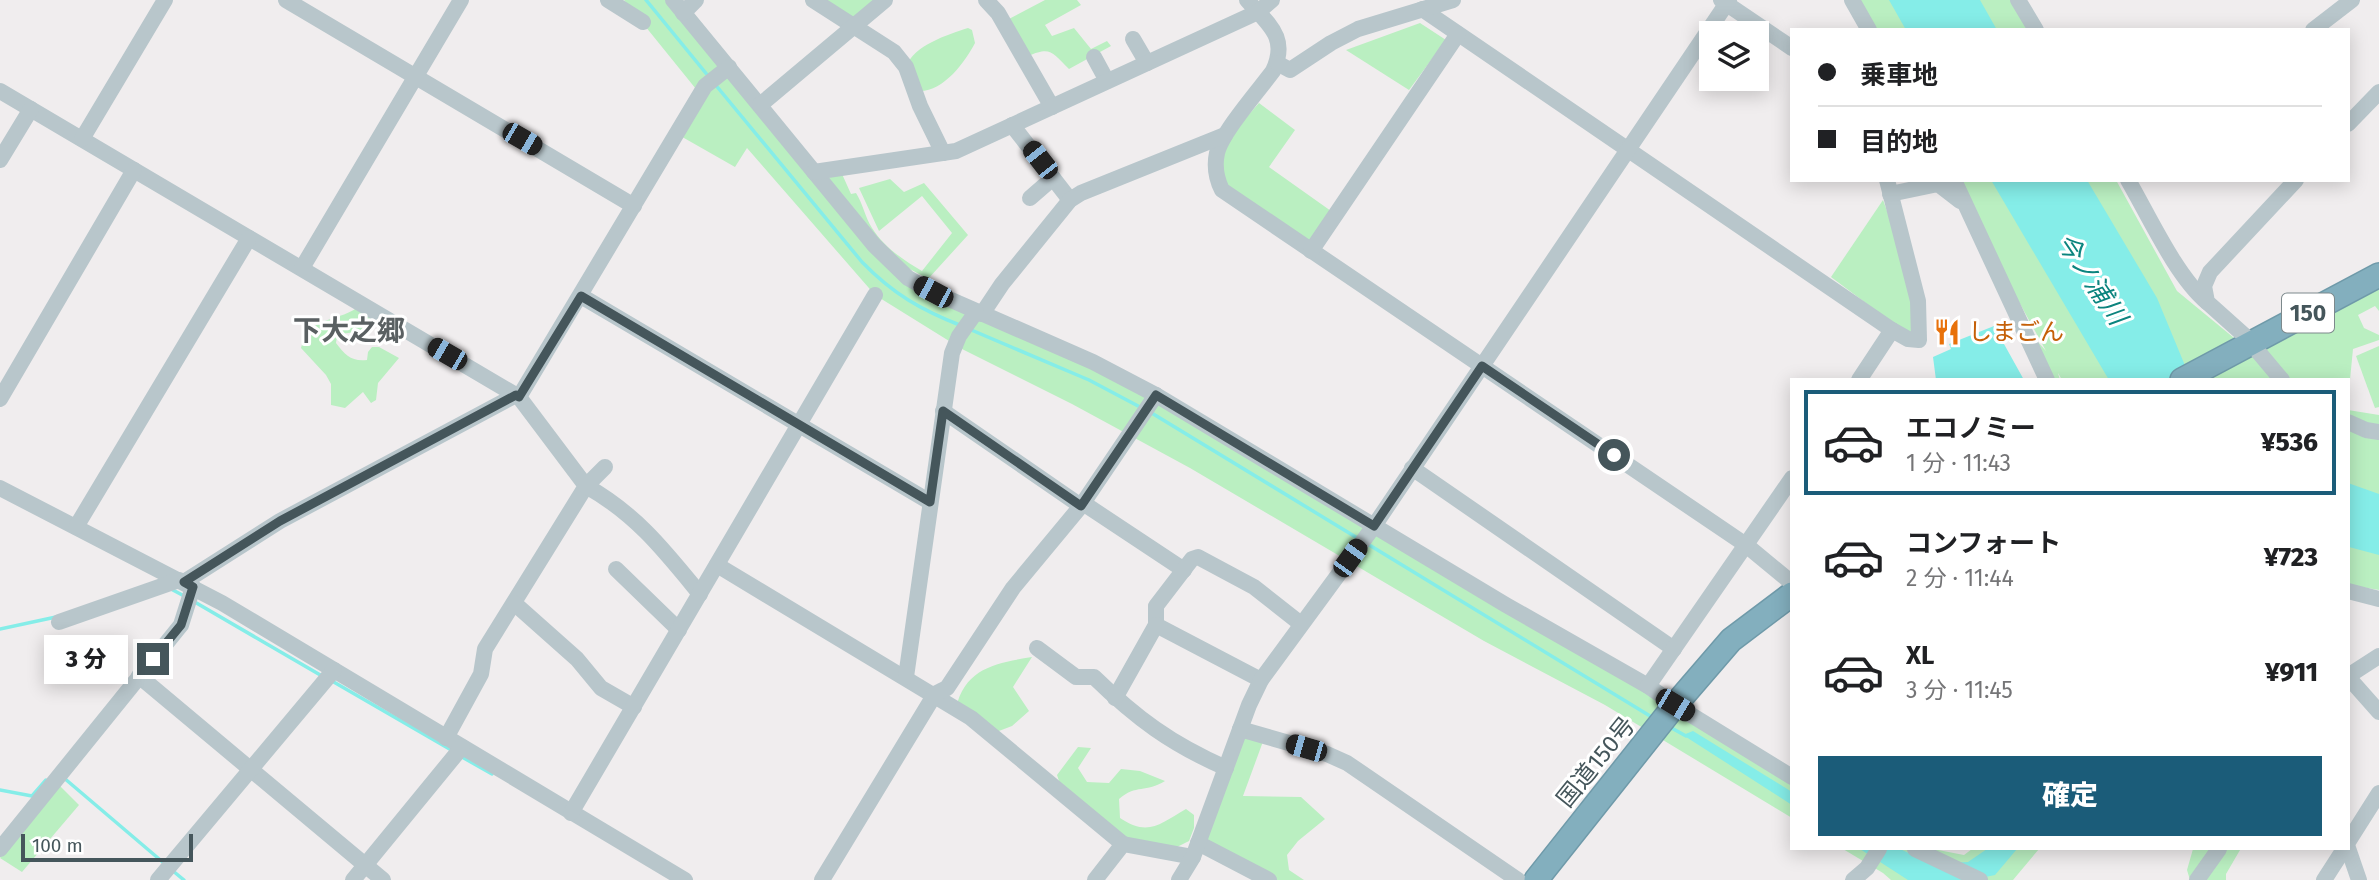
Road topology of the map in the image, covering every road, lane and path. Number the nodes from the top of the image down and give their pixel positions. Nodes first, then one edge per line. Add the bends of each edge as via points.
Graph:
1 (165, 0) edge
2 (286, 0) edge
3 (461, 0) edge
4 (608, 0) edge
5 (696, 0) edge
6 (813, 0) edge
7 (884, 0) edge
8 (986, 0) edge
9 (1272, 0) edge
10 (1453, 0) edge
11 (1852, 0) edge
12 (2018, 0) edge
13 (2352, 0) edge
14 (1725, 1) edge
15 (678, 6) edge
16 (1253, 6) edge
17 (1422, 9) junction
18 (643, 22) dead end
19 (853, 26) junction
20 (1868, 28) edge
21 (2035, 28) edge
22 (2317, 28) edge
23 (1458, 34) junction
24 (1133, 39) dead end
25 (1790, 47) edge
26 (1094, 57) dead end
27 (1147, 63) junction
28 (1277, 63) junction
29 (726, 69) junction
30 (416, 77) junction
31 (1107, 81) junction
32 (0, 91) edge
33 (2379, 92) edge
34 (760, 105) junction
35 (1052, 107) junction
36 (31, 109) junction
37 (2350, 122) edge
38 (1012, 125) junction
39 (1225, 135) junction
40 (82, 139) junction
41 (1628, 150) junction
42 (943, 153) junction
43 (0, 160) edge
44 (1068, 169) dead end
45 (134, 170) junction
46 (814, 172) junction
47 (1054, 180) junction
48 (1955, 182) edge
49 (2129, 182) edge
50 (2294, 182) edge
51 (1889, 187) edge
52 (1030, 198) dead end
53 (1070, 200) junction
54 (634, 206) junction
55 (1967, 207) junction
56 (249, 238) junction
57 (1311, 251) junction
58 (302, 268) junction
59 (2379, 275) edge
60 (876, 295) dead end
61 (581, 296) junction
62 (2207, 302) junction
63 (979, 313) junction
64 (1892, 330) junction
65 (2244, 347) junction
66 (1482, 366) junction
67 (1860, 378) edge
68 (2047, 378) edge
69 (2186, 378) edge
70 (2280, 378) edge
71 (2, 391) edge
72 (517, 396) junction
73 (1154, 398) junction
74 (943, 411) junction
75 (2350, 423) edge
76 (799, 426) junction
77 (2379, 432) edge
78 (605, 467) dead end
79 (1412, 468) junction
80 (1790, 481) edge
81 (586, 486) junction
82 (0, 488) edge
83 (930, 502) junction
84 (1082, 505) junction
85 (1374, 526) junction
86 (76, 527) junction
87 (1746, 545) junction
88 (717, 565) junction
89 (616, 569) dead end
90 (1184, 570) junction
91 (1790, 581) edge
92 (186, 583) junction
93 (2350, 592) edge
94 (700, 594) junction
95 (1790, 596) edge
96 (2379, 599) edge
97 (514, 603) junction
98 (60, 622) dead end
99 (1301, 624) junction
100 (1156, 625) junction
101 (679, 629) junction
102 (1037, 648) dead end
103 (1674, 649) junction
104 (2379, 656) edge
105 (334, 670) junction
106 (139, 676) junction
107 (2350, 676) edge
108 (906, 677) junction
109 (2350, 679) edge
110 (1261, 680) junction
111 (1648, 686) junction
112 (934, 694) junction
113 (1115, 698) junction
114 (1675, 705) junction
115 (634, 707) junction
116 (2379, 712) edge
117 (1240, 729) junction
118 (446, 738) junction
119 (462, 747) junction
120 (1226, 768) junction
121 (252, 769) junction
122 (1790, 775) edge
123 (2377, 805) edge
124 (571, 813) junction
125 (2350, 839) edge
126 (1123, 844) junction
127 (0, 849) edge
128 (1196, 850) junction
129 (1917, 850) edge
130 (2217, 850) edge
131 (2345, 850) edge
132 (2347, 850) edge
133 (1875, 854) edge
134 (366, 866) junction
135 (1498, 872) edge
136 (158, 880) edge
137 (353, 880) edge
138 (383, 880) edge
139 (685, 880) edge
140 (822, 880) edge
141 (1095, 880) edge
142 (1179, 880) edge
143 (1269, 880) edge
144 (1518, 880) edge
145 (1536, 880) edge
146 (1853, 880) edge
147 (1980, 880) edge
148 (2197, 880) edge
149 (2324, 880) edge
150 (2359, 880) edge

1 - 40 street
2 - 30 street
3 - 30 street
4 - 18 street
5 - 15 street
6 - 19 street
7 - 19 street
8 - 35 street
9 - 16 street
10 - 17 street
11 - 20 street
12 - 21 street
13 - 22 street
14 - 25 street
14 - 41 street
15 - 29 street
16 - 27 street
16 - 28 street via 1275,32
17 - 23 street
17 - 28 street via 1358,29 1290,70
19 - 34 street
19 - 42 street via 882,42 906,67
23 - 41 street
23 - 57 street
24 - 27 street
26 - 31 street
27 - 31 street
28 - 39 street
29 - 34 street
29 - 54 street via 705,86
30 - 54 street
30 - 58 street
31 - 35 street
32 - 36 street
33 - 37 street
34 - 46 street
35 - 38 street
36 - 40 street
36 - 43 street
38 - 42 street
38 - 47 street
39 - 53 street
39 - 57 street via 1215,165 1222,190
40 - 45 street
41 - 64 street
41 - 66 street
42 - 46 street
44 - 47 street
45 - 56 street
45 - 71 street
46 - 63 street via 874,245 908,278
47 - 52 street
47 - 53 street
48 - 55 street
49 - 62 street via 2172,258
50 - 62 street via 2210,272 2204,286
51 - 55 street via 1938,184
51 - 64 street via 1918,302 1919,340
53 - 63 street
54 - 61 street
55 - 68 street
56 - 58 street
56 - 86 street
57 - 66 street
58 - 72 street
59 - 65 highway, 150
60 - 76 street
61 - 72 street
61 - 76 street
62 - 65 street
63 - 73 street via 1093,362
63 - 74 street via 959,336 952,353
64 - 67 street
65 - 69 highway, 150
65 - 70 street
66 - 79 street
66 - 87 street
72 - 81 street
72 - 92 street via 280,521
73 - 84 street
73 - 85 street
74 - 83 street
74 - 84 street
75 - 77 street
76 - 83 street
76 - 88 street
78 - 81 street
79 - 85 street
79 - 103 street
80 - 87 street
81 - 94 street via 644,527
81 - 97 street
82 - 86 street
83 - 108 street
84 - 90 street
84 - 112 street via 1013,588 947,688
85 - 99 street
85 - 111 street
86 - 92 street
87 - 91 street
87 - 103 street
88 - 94 street
88 - 108 street
89 - 101 street
90 - 99 street via 1198,557 1254,587
90 - 100 street via 1156,606
92 - 98 street
92 - 105 street
92 - 106 street via 181,625
93 - 96 street
94 - 101 street
95 - 114 highway, 国道150号 via 1731,640
97 - 115 street via 577,659 601,688
97 - 118 street via 485,649 481,674
99 - 110 street
100 - 110 street
100 - 113 street
101 - 115 street
102 - 113 street via 1076,677 1094,677
103 - 111 street
104 - 107 street
105 - 118 street
105 - 121 street
106 - 121 street
106 - 127 street
108 - 112 street
109 - 116 street
110 - 117 street
111 - 114 street
112 - 126 street via 971,718
112 - 140 street
113 - 120 street via 1186,751
114 - 122 street
114 - 145 highway, 国道150号
115 - 124 street
117 - 120 street
117 - 135 street via 1348,763
118 - 119 street
119 - 124 street
119 - 134 street
120 - 128 street
121 - 134 street
121 - 136 street
123 - 125 street
124 - 139 street
126 - 128 street
126 - 141 street
128 - 142 street
128 - 143 street
129 - 147 street
130 - 148 street
131 - 149 street
132 - 150 street
133 - 146 street
134 - 137 street
134 - 138 street
135 - 144 street

